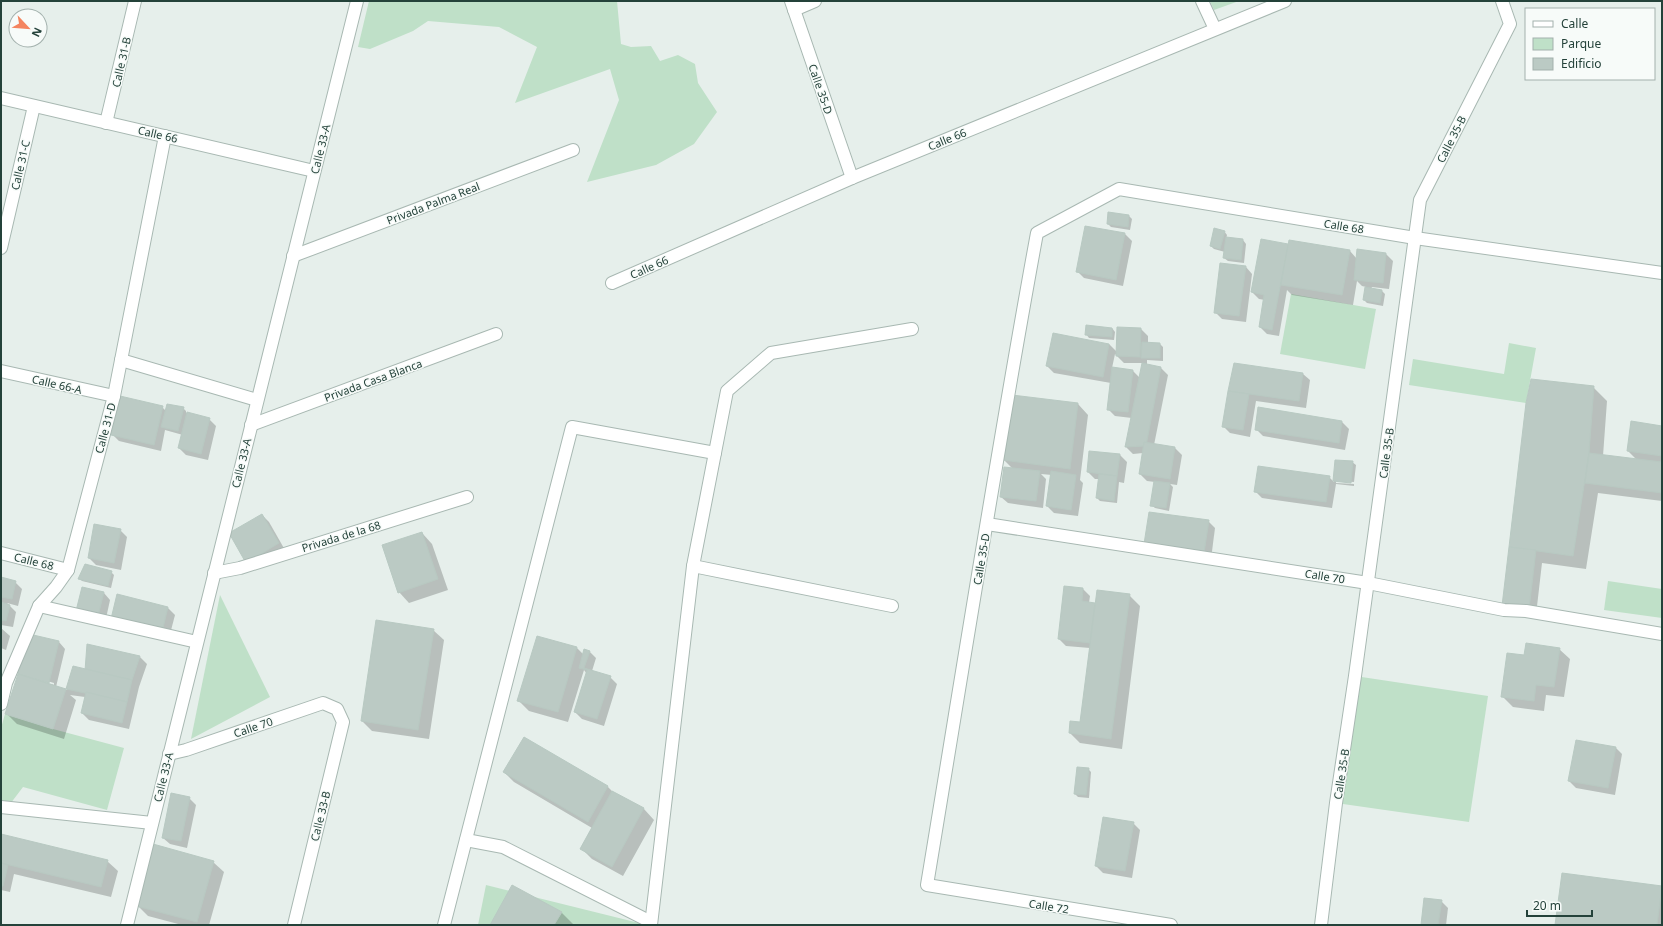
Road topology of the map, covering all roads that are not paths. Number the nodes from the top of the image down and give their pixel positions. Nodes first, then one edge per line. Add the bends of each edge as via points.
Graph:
1 (135, 1) edge
2 (357, 1) edge
3 (815, 1) edge
4 (1202, 1) edge
5 (1285, 1) edge
6 (1502, 1) edge
7 (792, 5) edge
8 (1215, 29) junction
9 (1, 98) edge
10 (34, 106) junction
11 (106, 123) junction
12 (165, 136) junction
13 (573, 150) dead end
14 (314, 171) junction
15 (852, 178) junction
16 (1037, 233) joint
17 (1415, 238) junction
18 (1, 248) edge
19 (293, 256) junction
20 (1662, 273) edge
21 (612, 283) dead end
22 (912, 329) dead end
23 (496, 334) dead end
24 (121, 360) junction
25 (1, 371) edge
26 (114, 396) junction
27 (257, 400) junction
28 (251, 425) junction
29 (715, 453) junction
30 (467, 497) dead end
31 (987, 524) junction
32 (1, 553) edge
33 (693, 566) junction
34 (68, 570) junction
35 (214, 574) junction
36 (1368, 583) junction
37 (39, 606) junction
38 (892, 606) dead end
39 (1662, 634) edge
40 (197, 642) junction
41 (1, 704) edge
42 (337, 709) joint
43 (169, 754) junction
44 (1, 807) edge
45 (152, 823) junction
46 (466, 840) junction
47 (926, 885) joint
48 (1108, 920) edge
49 (651, 924) edge
50 (127, 925) edge
51 (294, 925) edge
52 (444, 925) edge
53 (1171, 925) edge
54 (1321, 925) edge

1 - 11 street, Calle 31-B
2 - 14 street, Calle 33-A
3 - 7 street
4 - 8 street
5 - 8 street, Calle 66
6 - 17 street, Calle 35-B via 1510,24 1420,200
7 - 15 street, Calle 35-D
8 - 15 street, Calle 66
9 - 10 street, Calle 66
10 - 11 street, Calle 66
10 - 18 street, Calle 31-C
11 - 12 street, Calle 66
12 - 14 street, Calle 66
12 - 24 street, Calle 31-D
13 - 19 street, Privada Palma Real
14 - 19 street, Calle 33-A
15 - 21 street, Calle 66
16 - 17 street, Calle 68 via 1119,189
16 - 31 street, Calle 35-D
17 - 20 street, Calle 68
17 - 36 street, Calle 35-B
19 - 27 street, Calle 33-A
22 - 29 street via 771,354 727,392
23 - 28 street, Privada Casa Blanca
24 - 26 street, Calle 31-D
24 - 27 street
25 - 26 street, Calle 66-A
26 - 34 street, Calle 31-D
27 - 28 street, Calle 33-A
28 - 35 street, Calle 33-A
29 - 33 street
29 - 46 street via 572,427
30 - 35 street, Privada de la 68
31 - 36 street, Calle 70
31 - 47 street, Calle 35-D
32 - 34 street, Calle 68
33 - 38 street
33 - 49 street
34 - 37 street, Calle 31-D
35 - 40 street, Calle 33-A
36 - 39 street, Calle 70 via 1504,610 1526,611
36 - 54 street, Calle 35-B
37 - 40 street
37 - 41 street, Calle 31-D via 6,683
40 - 43 street, Calle 33-A
42 - 43 street, Calle 70 via 324,703
42 - 51 street, Calle 33-B via 343,722
43 - 45 street, Calle 33-A
44 - 45 street
45 - 50 street, Calle 33-A
46 - 49 street via 503,847
46 - 52 street
47 - 48 street, Calle 72
48 - 53 street, Calle 72

